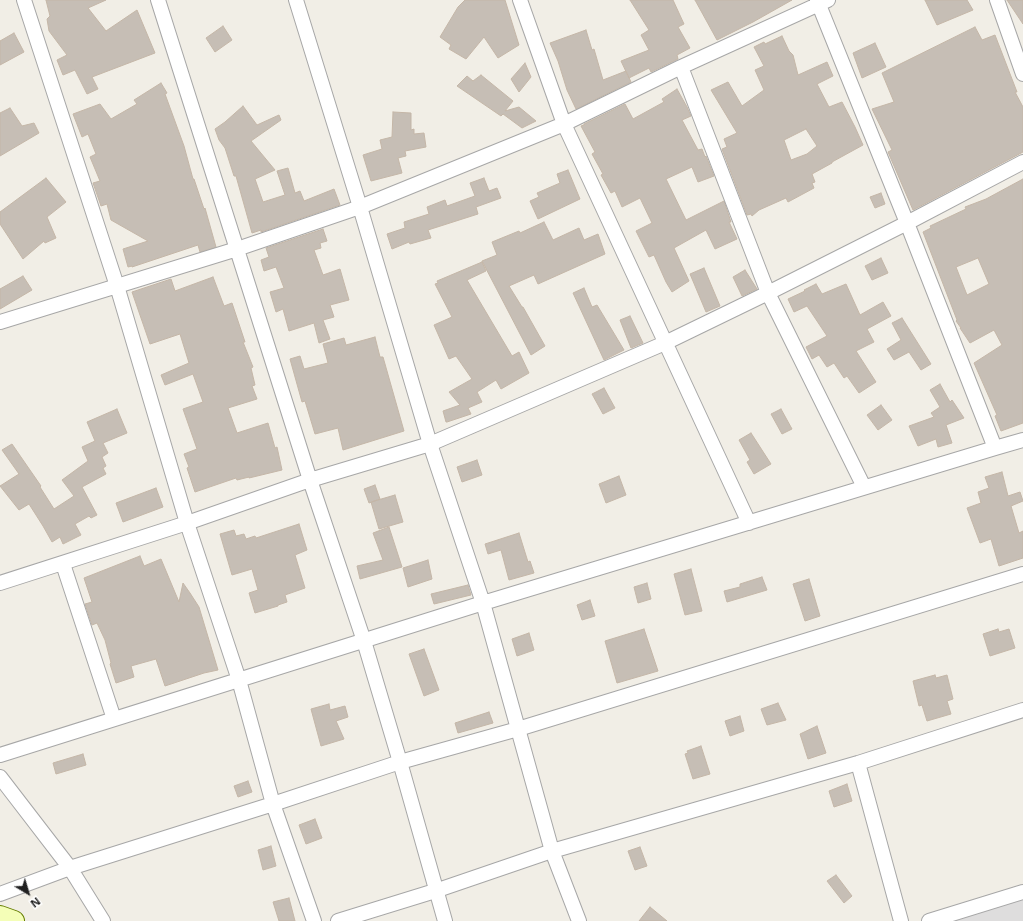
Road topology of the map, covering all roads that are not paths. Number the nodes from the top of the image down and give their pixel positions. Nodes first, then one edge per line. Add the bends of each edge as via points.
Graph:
1 (24, 0) edge
2 (158, 0) edge
3 (296, 0) edge
4 (520, 0) edge
5 (997, 0) edge
6 (821, 1) edge
7 (681, 67) junction
8 (1023, 74) edge
9 (564, 124) junction
10 (1023, 162) edge
11 (360, 207) junction
12 (907, 223) junction
13 (237, 249) junction
14 (117, 286) junction
15 (768, 293) junction
16 (0, 322) edge
17 (665, 343) junction
18 (1023, 440) edge
19 (430, 444) junction
20 (995, 448) junction
21 (310, 480) junction
22 (864, 487) junction
23 (187, 523) junction
24 (749, 523) junction
25 (63, 564) junction
26 (1023, 574) edge
27 (0, 583) edge
28 (483, 604) junction
29 (364, 642) junction
30 (239, 680) junction
31 (1023, 710) edge
32 (114, 719) junction
33 (518, 729) junction
34 (0, 755) edge
35 (400, 762) junction
36 (858, 763) junction
37 (0, 777) edge
38 (273, 804) junction
39 (552, 852) junction
40 (70, 868) junction
41 (436, 891) junction
42 (1023, 892) edge
43 (0, 894) edge
44 (0, 916) edge
45 (14, 921) edge
46 (104, 921) edge
47 (314, 921) edge
48 (338, 921) edge
49 (445, 921) edge
50 (579, 921) edge
51 (901, 921) edge
52 (929, 921) edge

1 - 14 street
2 - 13 street
3 - 11 street
4 - 9 street
5 - 8 street
6 - 7 street
6 - 12 street
7 - 9 street
7 - 15 street
9 - 11 street
9 - 17 street
10 - 12 street
11 - 13 street
11 - 19 street
12 - 15 street
12 - 20 street
13 - 14 street
13 - 21 street
14 - 16 street
14 - 23 street
15 - 17 street
15 - 22 street
17 - 19 street
17 - 24 street
18 - 20 street
19 - 21 street
19 - 28 street
20 - 22 street
21 - 23 street
21 - 29 street
22 - 24 street
23 - 25 street
23 - 30 street
24 - 28 street
25 - 27 street
25 - 32 street
26 - 33 street
28 - 29 street
28 - 33 street
29 - 30 street
29 - 35 street
30 - 32 street
30 - 38 street
31 - 36 street
32 - 34 street
33 - 35 street
33 - 39 street
35 - 38 street
35 - 41 street
36 - 39 street
36 - 51 street
37 - 40 street
38 - 40 street
38 - 47 street
39 - 41 street
39 - 50 street
40 - 43 street
40 - 46 street
41 - 48 street
41 - 49 street
42 - 52 street
44 - 45 main road

